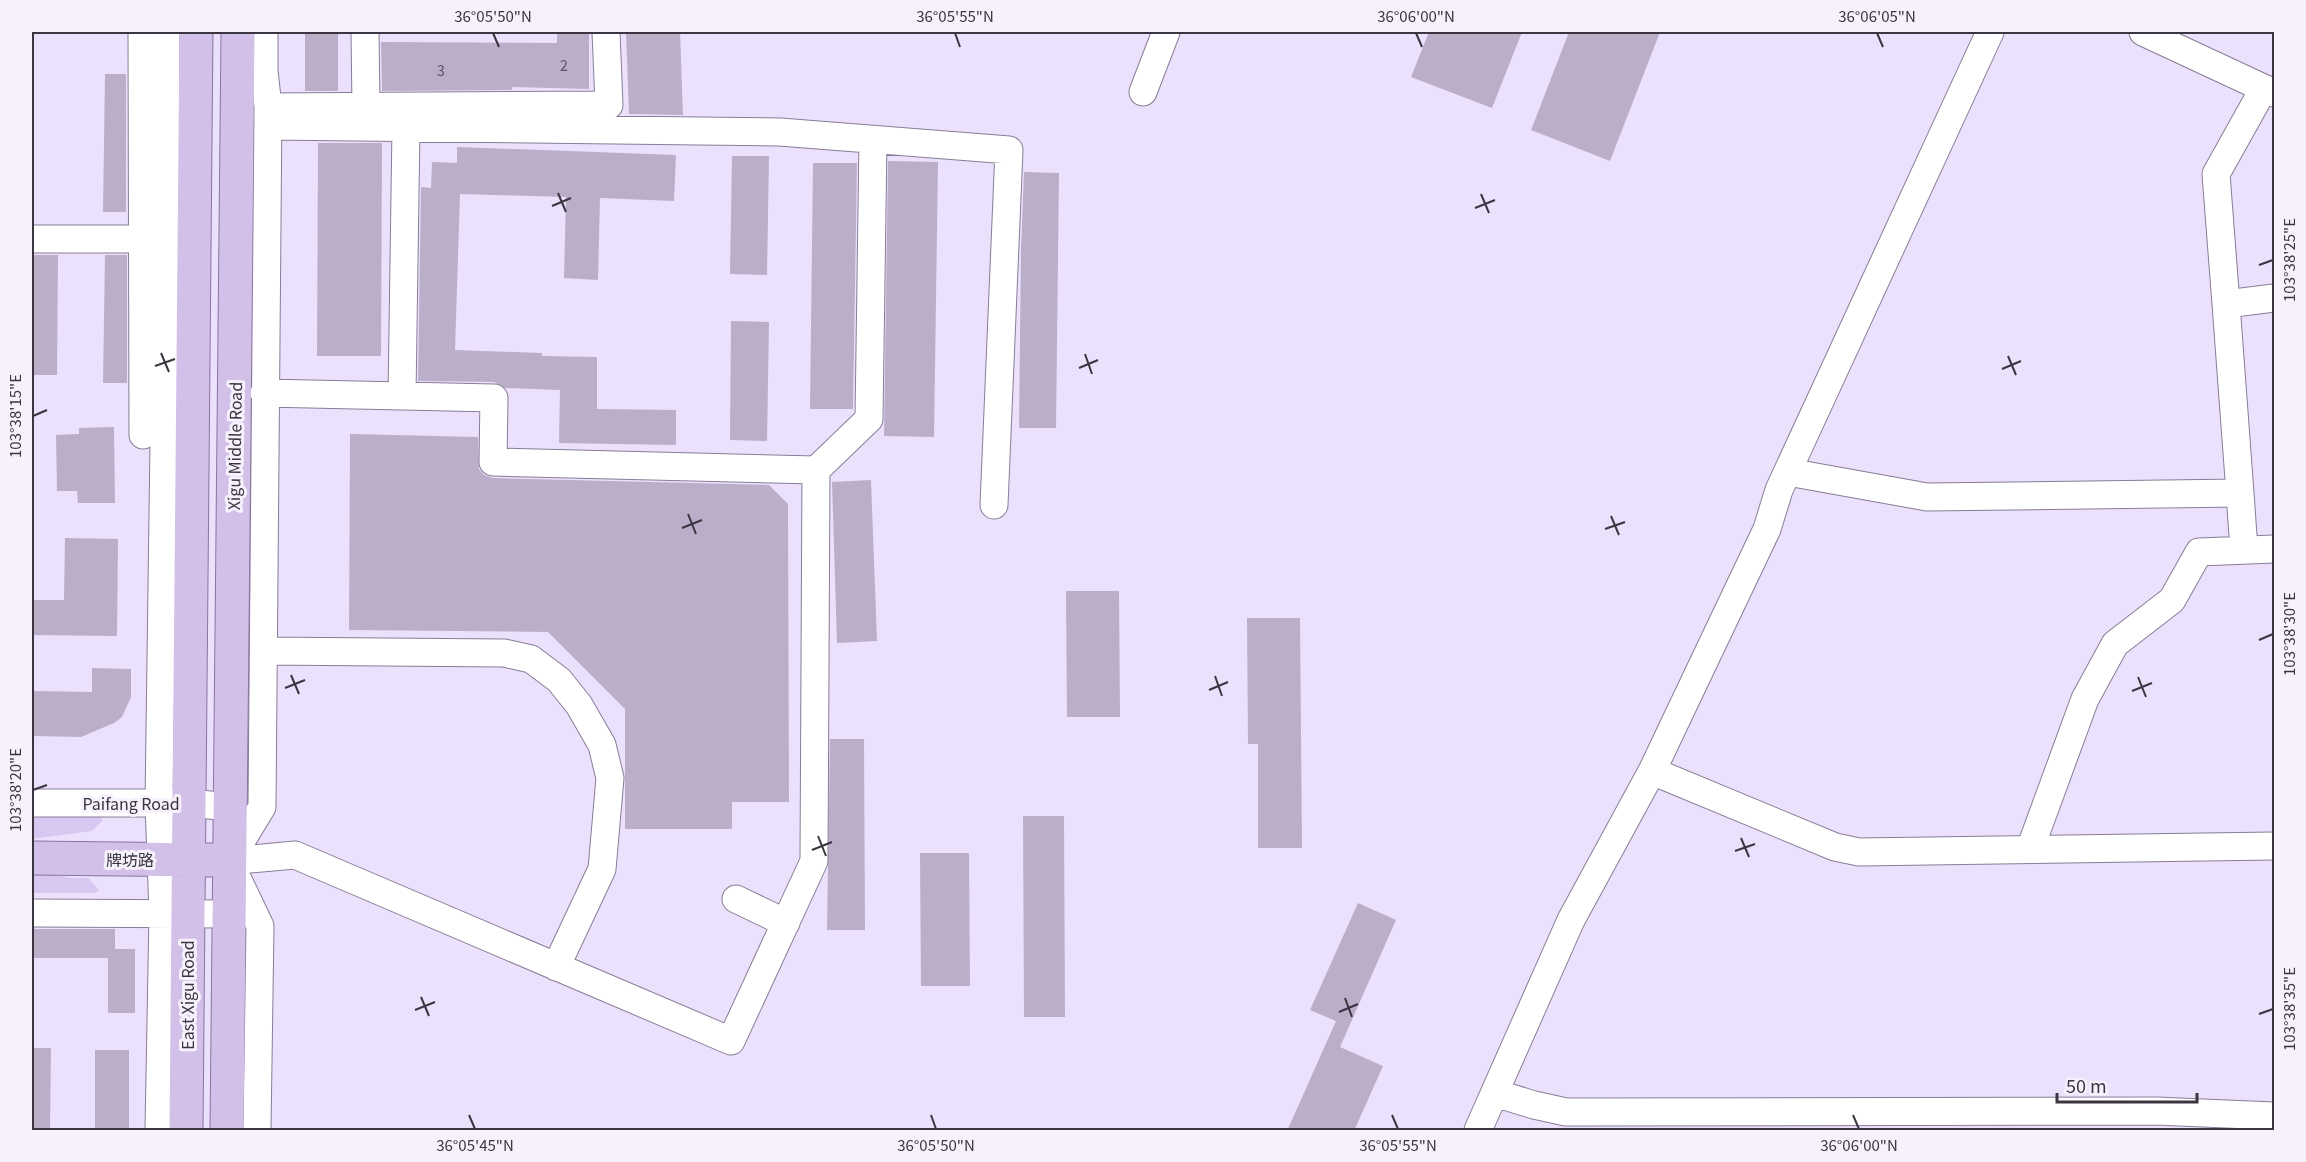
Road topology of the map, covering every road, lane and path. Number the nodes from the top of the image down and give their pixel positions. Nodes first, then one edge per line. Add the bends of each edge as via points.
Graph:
1 (142, 32) edge
2 (166, 32) edge
3 (196, 32) edge
4 (238, 32) edge
5 (264, 32) edge
6 (365, 32) edge
7 (606, 32) edge
8 (1166, 32) edge
9 (1990, 32) edge
10 (2143, 32) edge
11 (2269, 91) edge
12 (1143, 92) dead end
13 (366, 106) junction
14 (196, 109) junction
15 (258, 113) junction
16 (405, 127) junction
17 (873, 140) junction
18 (32, 239) edge
19 (142, 239) junction
20 (2274, 298) edge
21 (2226, 304) junction
22 (264, 393) junction
23 (402, 396) junction
24 (143, 435) dead end
25 (816, 470) junction
26 (1788, 472) junction
27 (2240, 493) junction
28 (994, 505) dead end
29 (2274, 549) edge
30 (2244, 550) junction
31 (264, 651) junction
32 (1652, 771) junction
33 (32, 803) edge
34 (174, 803) junction
35 (230, 807) junction
36 (2274, 846) edge
37 (2030, 849) junction
38 (38, 858) edge
39 (174, 859) junction
40 (229, 861) junction
41 (736, 899) dead end
42 (32, 913) edge
43 (175, 914) junction
44 (229, 914) junction
45 (786, 923) junction
46 (556, 967) junction
47 (1495, 1093) junction
48 (2274, 1116) edge
49 (159, 1131) edge
50 (186, 1131) edge
51 (227, 1131) edge
52 (257, 1131) edge
53 (1478, 1131) edge

1 - 19 street
2 - 34 street via 165,372
3 - 14 main road
4 - 15 main road, Xigu Middle Road
5 - 15 street
6 - 13 street
7 - 13 street via 609,105
8 - 12 street
9 - 26 street
10 - 11 street
11 - 21 street via 2216,174
13 - 15 street
14 - 15 main road
14 - 34 main road
15 - 16 street
15 - 22 street
15 - 35 main road, Xigu Middle Road
16 - 17 street via 780,132
16 - 23 street
17 - 25 street via 869,419
17 - 28 street via 1010,150
18 - 19 street
19 - 24 street
20 - 21 street
21 - 27 street
22 - 23 street
22 - 31 street
23 - 25 street via 494,398 493,462
25 - 45 street via 814,861
26 - 27 street via 1927,497
26 - 32 street via 1767,529
27 - 30 street
29 - 30 street
30 - 37 street via 2199,552 2172,600 2115,644 2085,699
31 - 40 street via 262,807
31 - 46 street via 504,653 531,659 559,680 602,745 610,778 602,868
32 - 37 street via 1835,847 1859,852
32 - 47 street via 1571,920
33 - 34 street, Paifang Road
34 - 35 street, Paifang Road
34 - 39 main road
35 - 40 main road, Xigu Middle Road
36 - 37 street
38 - 39 main road, 牌坊路
39 - 40 main road, 牌坊路
39 - 43 main road, East Xigu Road
40 - 44 main road
40 - 46 street via 295,855
40 - 52 street via 260,926
41 - 45 street
42 - 43 street
43 - 44 street
43 - 49 street
43 - 50 main road, East Xigu Road
44 - 51 main road
45 - 46 street via 731,1041
47 - 48 street via 1566,1112 2156,1111
47 - 53 street

